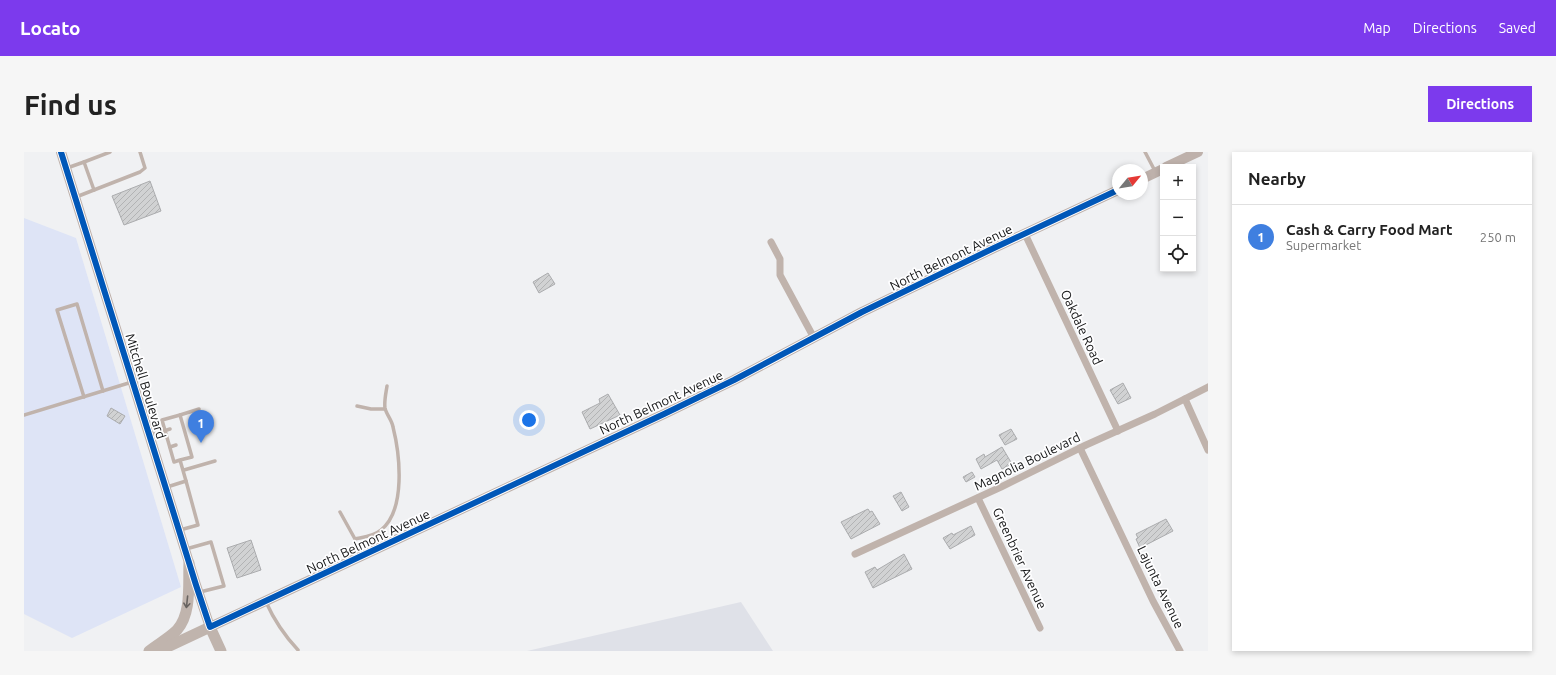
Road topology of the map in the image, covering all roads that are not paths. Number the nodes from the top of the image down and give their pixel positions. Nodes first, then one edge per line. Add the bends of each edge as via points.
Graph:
1 (61, 152) edge
2 (110, 152) edge
3 (140, 152) edge
4 (1145, 152) edge
5 (1198, 152) edge
6 (84, 162) junction
7 (1172, 164) edge
8 (66, 168) junction
9 (1159, 170) edge
10 (1148, 176) edge
11 (94, 190) junction
12 (1112, 193) edge
13 (75, 197) junction
14 (1025, 234) junction
15 (771, 242) dead end
16 (814, 338) junction
17 (133, 382) junction
18 (387, 386) dead end
19 (1208, 388) edge
20 (103, 391) junction
21 (84, 397) junction
22 (1185, 399) junction
23 (357, 406) dead end
24 (200, 409) dead end
25 (385, 409) junction
26 (24, 415) edge
27 (180, 415) junction
28 (183, 425) junction
29 (178, 427) dead end
30 (170, 429) dead end
31 (165, 431) junction
32 (1118, 431) junction
33 (150, 435) junction
34 (176, 445) dead end
35 (170, 447) junction
36 (1080, 448) junction
37 (1208, 450) edge
38 (180, 460) junction
39 (215, 461) dead end
40 (184, 470) junction
41 (186, 481) junction
42 (165, 487) junction
43 (978, 498) junction
44 (340, 512) dead end
45 (179, 530) junction
46 (380, 531) junction
47 (387, 544) junction
48 (185, 549) junction
49 (855, 554) dead end
50 (189, 563) junction
51 (198, 593) junction
52 (265, 601) junction
53 (210, 627) junction
54 (1040, 628) dead end
55 (298, 650) edge
56 (149, 651) edge
57 (159, 651) edge
58 (221, 651) edge
59 (1180, 651) edge

1 - 8 street, Mitchell Boulevard
2 - 6 lane
3 - 11 lane via 145,168
4 - 9 lane
5 - 7 street
6 - 8 lane
6 - 11 lane
8 - 13 street, Mitchell Boulevard
9 - 10 street
11 - 13 lane
12 - 14 street, North Belmont Avenue
13 - 17 street, Mitchell Boulevard
14 - 16 street, North Belmont Avenue
14 - 32 street, Oakdale Road
15 - 16 street via 780,259 780,276
16 - 47 street, North Belmont Avenue via 664,414
17 - 20 lane
17 - 33 street, Mitchell Boulevard
18 - 25 lane
19 - 22 street, Magnolia Boulevard
20 - 21 lane
20 - 21 lane via 77,304 57,310
21 - 26 lane
22 - 32 street, Magnolia Boulevard
22 - 37 street
23 - 25 lane
24 - 27 lane
25 - 46 lane via 393,425 398,452 399,486 396,505 389,521
27 - 28 lane
27 - 31 lane via 162,420
28 - 29 lane
28 - 38 lane via 192,457
30 - 31 lane
31 - 33 lane
31 - 35 lane
32 - 36 street, Magnolia Boulevard
33 - 42 street, Mitchell Boulevard
34 - 35 lane
35 - 38 lane via 174,462
36 - 43 street, Magnolia Boulevard
36 - 59 street, Lajunta Avenue
38 - 40 lane
39 - 40 lane
40 - 41 lane
41 - 42 lane
41 - 45 lane via 198,525
42 - 45 street, Mitchell Boulevard
43 - 49 street, Magnolia Boulevard
43 - 54 street, Greenbrier Avenue
44 - 46 lane via 355,539 368,537
45 - 48 street, Mitchell Boulevard
46 - 47 lane
47 - 52 street, North Belmont Avenue
48 - 50 street, Mitchell Boulevard
48 - 51 lane via 211,542 224,586
50 - 51 street, Mitchell Boulevard
50 -> 56 main road via 188,597 182,621 177,630
51 - 53 street, Mitchell Boulevard
52 - 53 street, North Belmont Avenue
52 - 55 lane via 273,617
53 - 57 main road, North Belmont Avenue
53 - 58 main road, Mitchell Boulevard

